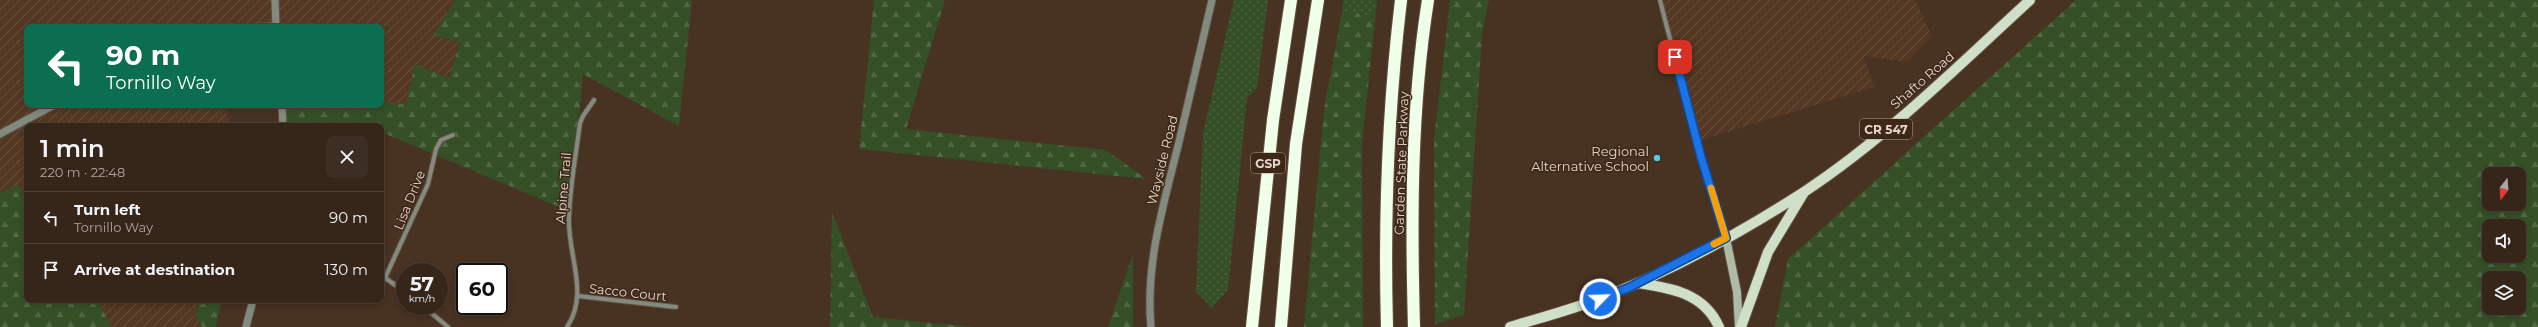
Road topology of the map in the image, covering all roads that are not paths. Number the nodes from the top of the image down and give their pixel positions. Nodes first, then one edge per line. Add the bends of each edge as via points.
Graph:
1 (276, 0) edge
2 (1212, 0) edge
3 (1291, 0) edge
4 (1318, 0) edge
5 (1401, 0) edge
6 (1428, 0) edge
7 (1660, 0) edge
8 (2030, 0) edge
9 (276, 24) edge
10 (594, 100) dead end
11 (48, 108) edge
12 (282, 108) edge
13 (283, 123) edge
14 (0, 134) edge
15 (453, 135) dead end
16 (1804, 191) junction
17 (1726, 238) junction
18 (384, 275) edge
19 (384, 278) edge
20 (1638, 283) junction
21 (396, 286) edge
22 (578, 296) junction
23 (252, 303) edge
24 (676, 307) dead end
25 (434, 315) edge
26 (246, 327) edge
27 (448, 327) edge
28 (568, 327) edge
29 (1151, 327) edge
30 (1252, 327) edge
31 (1280, 327) edge
32 (1387, 327) edge
33 (1414, 327) edge
34 (1510, 327) edge
35 (1719, 327) edge
36 (1740, 327) edge

1 - 9 street
2 - 29 street, Wayside Road via 1165,196 1153,260 1149,308
3 - 30 highway, GSP via 1272,127
4 - 31 highway, GSP via 1296,144
5 - 32 highway, Garden State Parkway via 1390,101 1386,186
6 - 33 highway, Garden State Parkway via 1419,70 1412,180
7 - 17 street via 1701,157
8 - 16 main road, Shafto Road / CR 547 via 1898,119
10 - 22 street, Alpine Trail via 580,124 569,211
11 - 14 street
12 - 13 street
15 - 18 street, Lisa Drive via 441,140 436,149 428,184
16 - 17 main road, Shafto Road / CR 547
16 - 36 main road via 1768,252
17 - 20 main road, CR 547
17 - 36 main road via 1737,292
19 - 21 street
20 - 34 main road, CR 547 via 1600,299
20 - 35 main road via 1669,288 1696,299 1713,315
22 - 24 street, Sacco Court
22 - 28 street, Alpine Trail via 574,316
23 - 26 street
25 - 27 street

